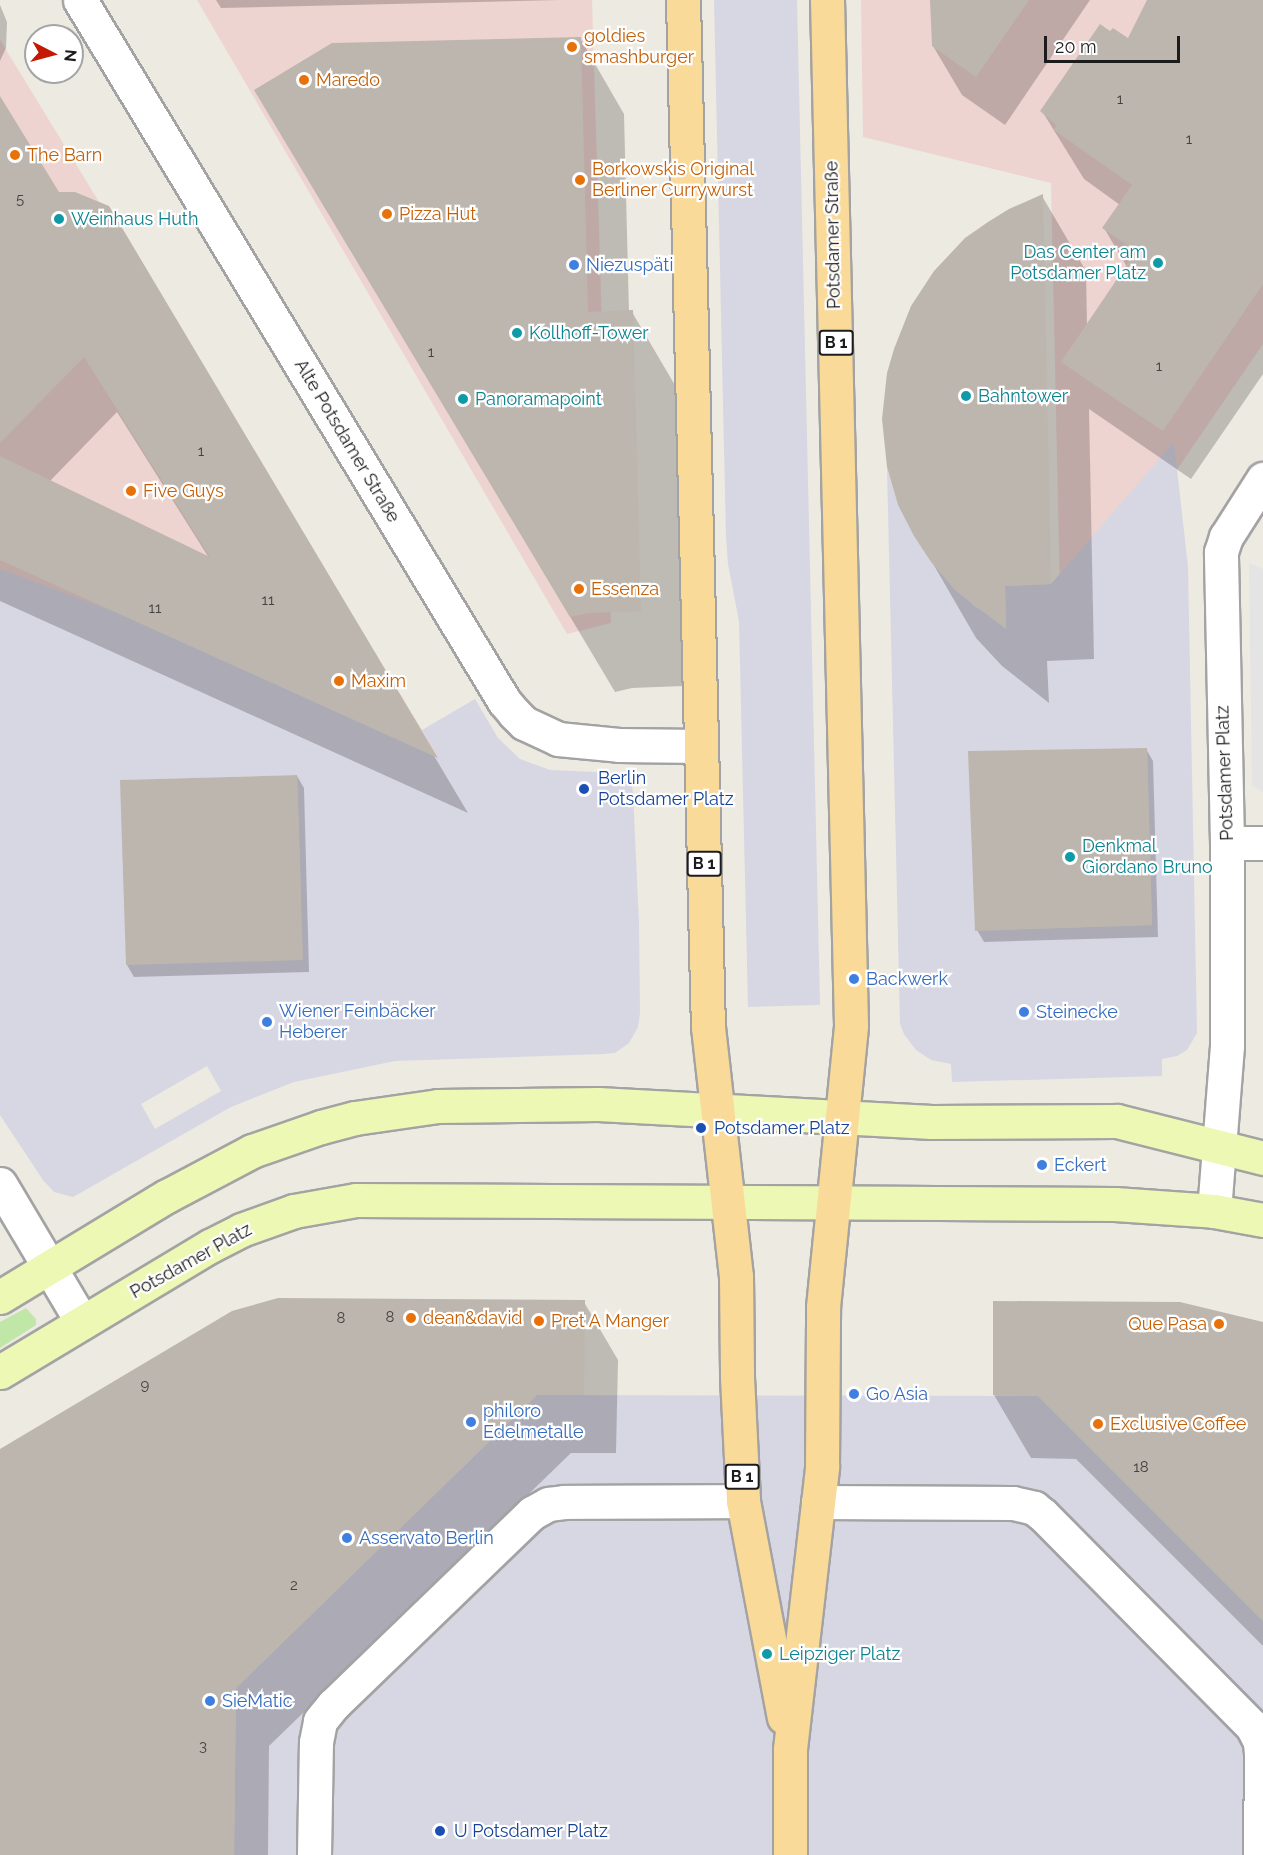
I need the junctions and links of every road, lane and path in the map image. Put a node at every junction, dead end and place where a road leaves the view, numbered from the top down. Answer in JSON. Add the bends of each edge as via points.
{"nodes":[{"id":1,"x":683,"y":0,"type":"edge"},
{"id":2,"x":827,"y":0,"type":"edge"},
{"id":3,"x":84,"y":1,"type":"edge"},
{"id":4,"x":1263,"y":479,"type":"edge"},
{"id":5,"x":701,"y":746,"type":"junction"},
{"id":6,"x":1227,"y":843,"type":"junction"},
{"id":7,"x":1263,"y":843,"type":"edge"},
{"id":8,"x":716,"y":1110,"type":"junction"},
{"id":9,"x":843,"y":1116,"type":"junction"},
{"id":10,"x":1219,"y":1147,"type":"junction"},
{"id":11,"x":1263,"y":1158,"type":"edge"},
{"id":12,"x":0,"y":1184,"type":"edge"},
{"id":13,"x":727,"y":1201,"type":"junction"},
{"id":14,"x":834,"y":1202,"type":"junction"},
{"id":15,"x":1214,"y":1211,"type":"junction"},
{"id":16,"x":1263,"y":1220,"type":"edge"},
{"id":17,"x":50,"y":1267,"type":"junction"},
{"id":18,"x":0,"y":1297,"type":"edge"},
{"id":19,"x":82,"y":1322,"type":"junction"},
{"id":20,"x":0,"y":1372,"type":"edge"},
{"id":21,"x":743,"y":1501,"type":"junction"},
{"id":22,"x":818,"y":1502,"type":"junction"},
{"id":23,"x":790,"y":1749,"type":"junction"},
{"id":24,"x":314,"y":1855,"type":"edge"},
{"id":25,"x":790,"y":1855,"type":"edge"},
{"id":26,"x":1260,"y":1855,"type":"edge"}],
"edges":[{"from":1,"to":5,"type":"main road","number":"B 1"},
{"from":2,"to":9,"type":"main road","name":"Potsdamer Straße","number":"B 1","via":[[851,1025]]},
{"from":3,"to":5,"type":"street","name":"Alte Potsdamer Straße","via":[[504,701],[524,723],[558,739],[619,745]]},
{"from":4,"to":6,"type":"street","name":"Potsdamer Platz","via":[[1226,537],[1220,569]]},
{"from":5,"to":8,"type":"main road","number":"B 1","via":[[707,1006]]},
{"from":6,"to":7,"type":"street"},
{"from":6,"to":10,"type":"street","name":"Potsdamer Platz","via":[[1227,1046]]},
{"from":8,"to":9,"type":"main road"},
{"from":8,"to":13,"type":"main road","number":"B 1"},
{"from":8,"to":17,"type":"main road","via":[[598,1104],[438,1106],[355,1118],[289,1137],[212,1171]]},
{"from":9,"to":10,"type":"main road","via":[[964,1122],[1117,1121]]},
{"from":9,"to":14,"type":"main road","number":"B 1"},
{"from":10,"to":11,"type":"main road"},
{"from":10,"to":15,"type":"street","name":"Potsdamer Platz"},
{"from":12,"to":17,"type":"street"},
{"from":13,"to":14,"type":"main road","name":"Potsdamer Platz"},
{"from":13,"to":19,"type":"main road","name":"Potsdamer Platz","via":[[392,1198],[325,1204],[241,1230]]},
{"from":13,"to":21,"type":"main road","number":"B 1","via":[[737,1288]]},
{"from":14,"to":15,"type":"main road","name":"Potsdamer Platz","via":[[1115,1204]]},
{"from":14,"to":22,"type":"main road","number":"B 1","via":[[823,1307],[822,1466]]},
{"from":15,"to":16,"type":"main road"},
{"from":17,"to":18,"type":"main road"},
{"from":17,"to":19,"type":"street"},
{"from":19,"to":20,"type":"main road","name":"Potsdamer Platz"},
{"from":21,"to":23,"type":"main road","number":"B 1"},
{"from":21,"to":24,"type":"street","via":[[564,1502],[548,1504],[532,1513],[321,1720],[316,1742]]},
{"from":22,"to":23,"type":"main road","number":"B 1"},
{"from":22,"to":26,"type":"street","via":[[1013,1503],[1034,1508],[1043,1515],[1252,1726],[1261,1754]]},
{"from":23,"to":25,"type":"main road","number":"B 1"}]}
